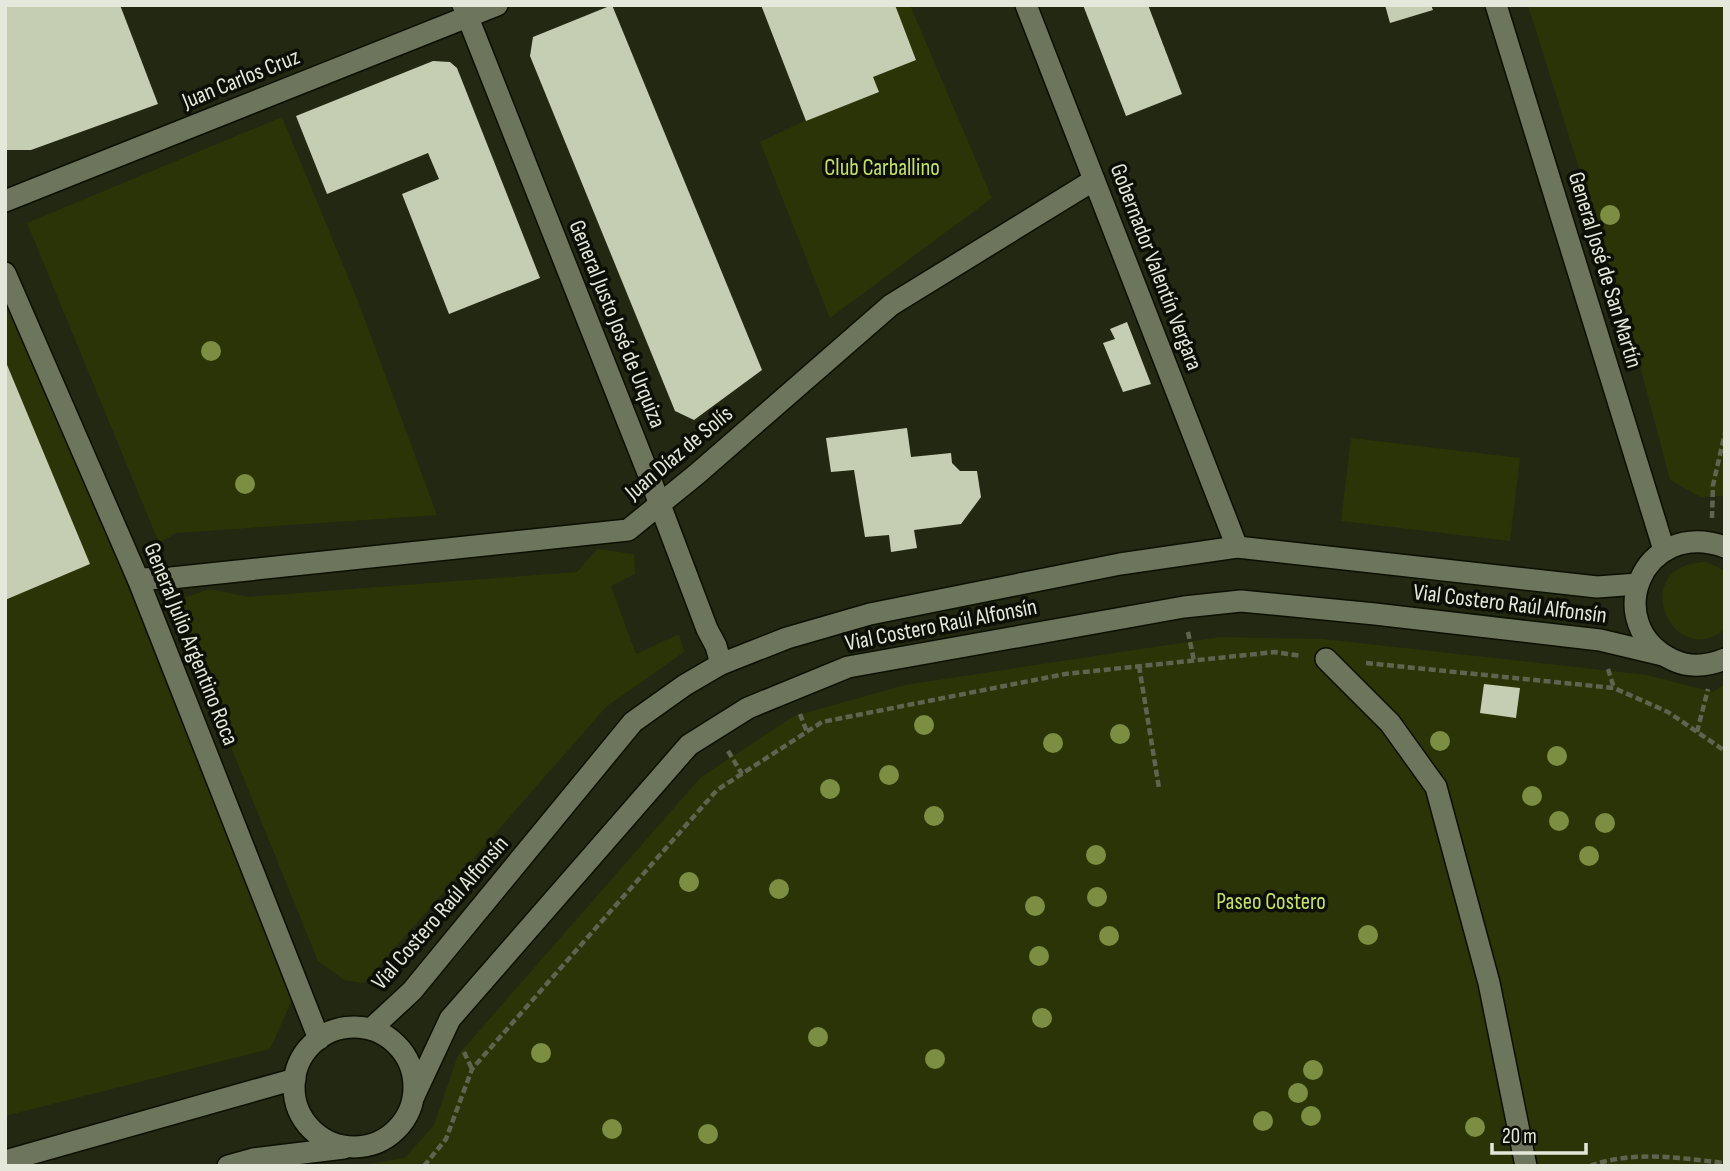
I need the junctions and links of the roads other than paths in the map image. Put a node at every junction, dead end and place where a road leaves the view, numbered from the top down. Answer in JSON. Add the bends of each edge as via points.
{"nodes":[{"id":1,"x":497,"y":5,"type":"edge"},
{"id":2,"x":1026,"y":5,"type":"edge"},
{"id":3,"x":1496,"y":5,"type":"edge"},
{"id":4,"x":465,"y":11,"type":"edge"},
{"id":5,"x":1094,"y":180,"type":"junction"},
{"id":6,"x":5,"y":201,"type":"edge"},
{"id":7,"x":5,"y":273,"type":"edge"},
{"id":8,"x":658,"y":505,"type":"junction"},
{"id":9,"x":1720,"y":543,"type":"edge"},
{"id":10,"x":1237,"y":547,"type":"junction"},
{"id":11,"x":1664,"y":550,"type":"junction"},
{"id":12,"x":138,"y":579,"type":"junction"},
{"id":13,"x":1638,"y":584,"type":"junction"},
{"id":14,"x":1663,"y":655,"type":"junction"},
{"id":15,"x":1326,"y":659,"type":"road end"},
{"id":16,"x":1720,"y":661,"type":"edge"},
{"id":17,"x":721,"y":664,"type":"junction"},
{"id":18,"x":371,"y":1029,"type":"junction"},
{"id":19,"x":319,"y":1039,"type":"junction"},
{"id":20,"x":295,"y":1079,"type":"junction"},
{"id":21,"x":414,"y":1096,"type":"junction"},
{"id":22,"x":345,"y":1147,"type":"junction"},
{"id":23,"x":5,"y":1161,"type":"edge"},
{"id":24,"x":229,"y":1166,"type":"edge"},
{"id":25,"x":1526,"y":1166,"type":"edge"}],
"edges":[{"from":1,"to":4,"type":"street","name":"Juan Carlos Cruz"},
{"from":2,"to":5,"type":"street","name":"Gobernador Valentín Vergara"},
{"from":3,"to":11,"type":"street","name":"General José de San Martín"},
{"from":4,"to":6,"type":"street","name":"Juan Carlos Cruz"},
{"from":4,"to":8,"type":"street","name":"General Justo José de Urquiza"},
{"from":5,"to":8,"type":"street","name":"Juan Díaz de Solís","via":[[891,305]]},
{"from":5,"to":10,"type":"street","name":"Gobernador Valentín Vergara"},
{"from":7,"to":12,"type":"street","name":"General Julio Argentino Roca"},
{"from":8,"to":12,"type":"street","name":"Juan Díaz de Solís","via":[[628,530]]},
{"from":8,"to":17,"type":"street","name":"General Justo José de Urquiza"},
{"from":9,"to":11,"type":"street","via":[[1695,540]]},
{"from":10,"to":13,"type":"street","name":"Vial Costero Raúl Alfonsín","via":[[1597,587]]},
{"from":10,"to":17,"type":"street","name":"Vial Costero Raúl Alfonsín","via":[[1120,564],[870,614],[787,638]]},
{"from":11,"to":13,"type":"street"},
{"from":12,"to":19,"type":"street","name":"General Julio Argentino Roca"},
{"from":13,"to":14,"type":"street","via":[[1639,624]]},
{"from":14,"to":16,"type":"street","name":"Vial Costero Raúl Alfonsín","via":[[1697,665]]},
{"from":14,"to":21,"type":"street","name":"Vial Costero Raúl Alfonsín","via":[[1600,640],[1241,601],[1184,607],[848,667],[748,708],[689,745],[450,1019]]},
{"from":15,"to":25,"type":"street","via":[[1391,723],[1436,787],[1489,983]]},
{"from":17,"to":18,"type":"street","name":"Vial Costero Raúl Alfonsín","via":[[633,722],[412,990]]},
{"from":18,"to":19,"type":"street","via":[[335,1030]]},
{"from":18,"to":21,"type":"street","via":[[400,1048],[410,1063]]},
{"from":19,"to":20,"type":"street","via":[[307,1050]]},
{"from":20,"to":22,"type":"street","via":[[295,1097],[307,1123],[327,1142]]},
{"from":20,"to":23,"type":"street"},
{"from":21,"to":22,"type":"street","via":[[397,1130],[364,1147]]},
{"from":22,"to":24,"type":"street"}]}
